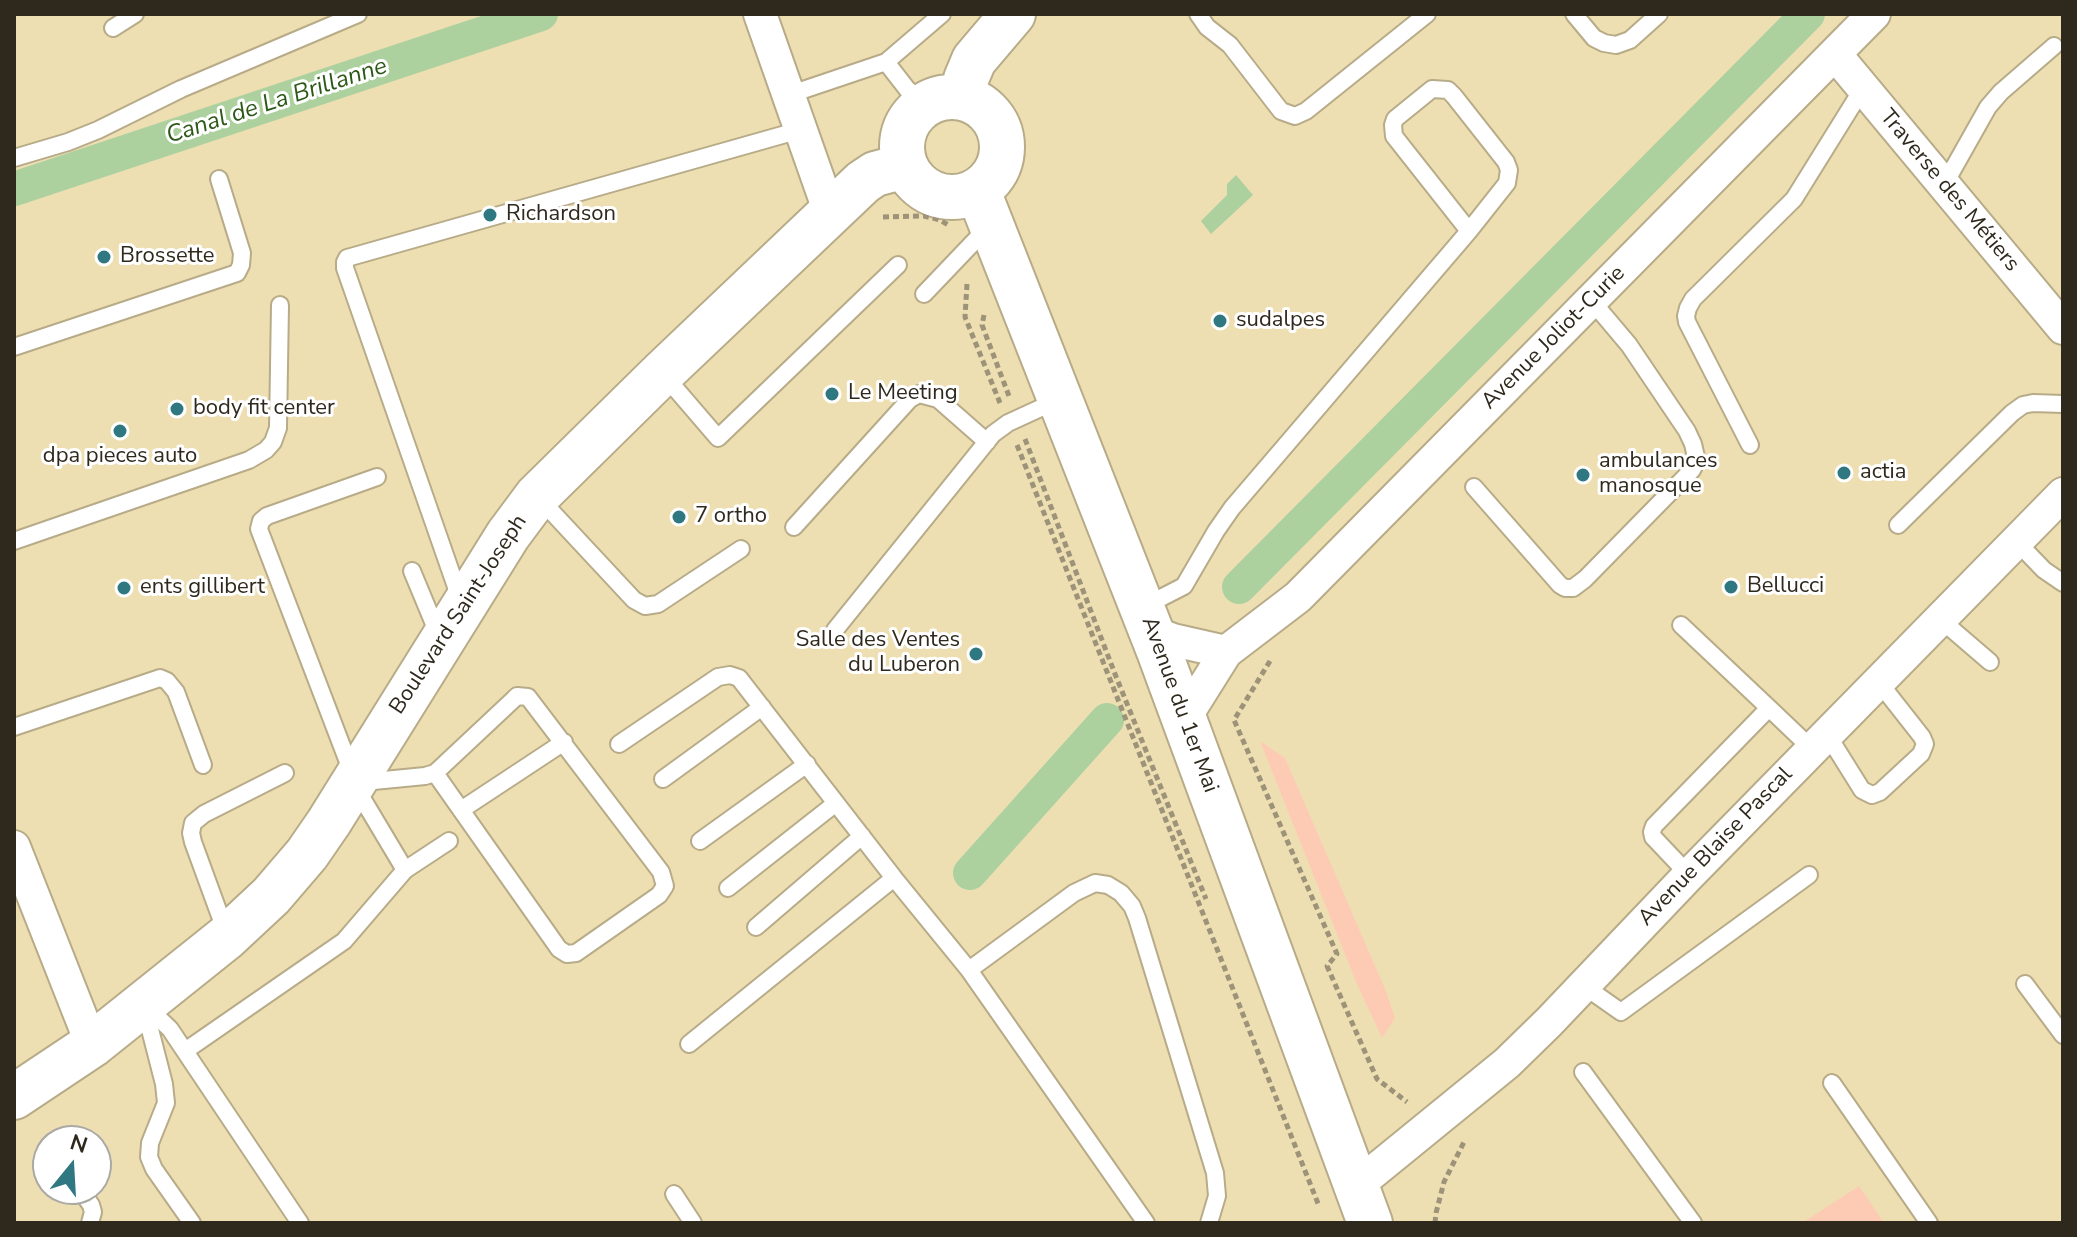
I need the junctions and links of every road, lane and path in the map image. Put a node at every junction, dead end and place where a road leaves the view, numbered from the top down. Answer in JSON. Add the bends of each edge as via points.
{"nodes":[{"id":1,"x":135,"y":14,"type":"edge"},
{"id":2,"x":358,"y":14,"type":"edge"},
{"id":3,"x":760,"y":14,"type":"edge"},
{"id":4,"x":942,"y":14,"type":"edge"},
{"id":5,"x":1013,"y":14,"type":"edge"},
{"id":6,"x":1198,"y":14,"type":"edge"},
{"id":7,"x":1427,"y":14,"type":"edge"},
{"id":8,"x":1574,"y":14,"type":"edge"},
{"id":9,"x":1659,"y":14,"type":"edge"},
{"id":10,"x":1874,"y":14,"type":"edge"},
{"id":11,"x":113,"y":28,"type":"dead end"},
{"id":12,"x":2054,"y":46,"type":"dead end"},
{"id":13,"x":1835,"y":54,"type":"junction"},
{"id":14,"x":886,"y":62,"type":"junction"},
{"id":15,"x":1863,"y":88,"type":"junction"},
{"id":16,"x":788,"y":95,"type":"junction"},
{"id":17,"x":945,"y":101,"type":"junction"},
{"id":18,"x":800,"y":130,"type":"junction"},
{"id":19,"x":14,"y":158,"type":"edge"},
{"id":20,"x":905,"y":166,"type":"junction"},
{"id":21,"x":219,"y":179,"type":"dead end"},
{"id":22,"x":1944,"y":185,"type":"junction"},
{"id":23,"x":830,"y":213,"type":"junction"},
{"id":24,"x":980,"y":221,"type":"junction"},
{"id":25,"x":1469,"y":231,"type":"junction"},
{"id":26,"x":898,"y":265,"type":"dead end"},
{"id":27,"x":924,"y":294,"type":"dead end"},
{"id":28,"x":1591,"y":300,"type":"junction"},
{"id":29,"x":280,"y":305,"type":"dead end"},
{"id":30,"x":986,"y":310,"type":"dead end"},
{"id":31,"x":2063,"y":328,"type":"edge"},
{"id":32,"x":14,"y":347,"type":"edge"},
{"id":33,"x":662,"y":373,"type":"junction"},
{"id":34,"x":1060,"y":400,"type":"junction"},
{"id":35,"x":2063,"y":404,"type":"edge"},
{"id":36,"x":1013,"y":421,"type":"junction"},
{"id":37,"x":987,"y":442,"type":"junction"},
{"id":38,"x":1750,"y":445,"type":"dead end"},
{"id":39,"x":377,"y":477,"type":"dead end"},
{"id":40,"x":1474,"y":487,"type":"dead end"},
{"id":41,"x":2063,"y":494,"type":"edge"},
{"id":42,"x":537,"y":496,"type":"junction"},
{"id":43,"x":1898,"y":525,"type":"dead end"},
{"id":44,"x":794,"y":527,"type":"dead end"},
{"id":45,"x":14,"y":541,"type":"edge"},
{"id":46,"x":2016,"y":541,"type":"junction"},
{"id":47,"x":741,"y":549,"type":"dead end"},
{"id":48,"x":412,"y":571,"type":"dead end"},
{"id":49,"x":2063,"y":583,"type":"edge"},
{"id":50,"x":1940,"y":619,"type":"junction"},
{"id":51,"x":1147,"y":620,"type":"junction"},
{"id":52,"x":452,"y":624,"type":"junction"},
{"id":53,"x":1681,"y":625,"type":"dead end"},
{"id":54,"x":835,"y":630,"type":"dead end"},
{"id":55,"x":1226,"y":652,"type":"junction"},
{"id":56,"x":1270,"y":660,"type":"dead end"},
{"id":57,"x":1990,"y":662,"type":"dead end"},
{"id":58,"x":1878,"y":681,"type":"junction"},
{"id":59,"x":762,"y":707,"type":"junction"},
{"id":60,"x":1769,"y":708,"type":"junction"},
{"id":61,"x":1184,"y":719,"type":"junction"},
{"id":62,"x":14,"y":727,"type":"edge"},
{"id":63,"x":1819,"y":741,"type":"junction"},
{"id":64,"x":564,"y":742,"type":"junction"},
{"id":65,"x":619,"y":744,"type":"dead end"},
{"id":66,"x":807,"y":764,"type":"junction"},
{"id":67,"x":203,"y":765,"type":"dead end"},
{"id":68,"x":285,"y":773,"type":"dead end"},
{"id":69,"x":435,"y":773,"type":"junction"},
{"id":70,"x":663,"y":779,"type":"dead end"},
{"id":71,"x":354,"y":782,"type":"junction"},
{"id":72,"x":836,"y":803,"type":"junction"},
{"id":73,"x":461,"y":810,"type":"junction"},
{"id":74,"x":862,"y":836,"type":"junction"},
{"id":75,"x":449,"y":841,"type":"dead end"},
{"id":76,"x":700,"y":841,"type":"dead end"},
{"id":77,"x":14,"y":847,"type":"edge"},
{"id":78,"x":405,"y":870,"type":"junction"},
{"id":79,"x":1689,"y":875,"type":"junction"},
{"id":80,"x":1809,"y":875,"type":"dead end"},
{"id":81,"x":894,"y":878,"type":"junction"},
{"id":82,"x":728,"y":888,"type":"dead end"},
{"id":83,"x":1208,"y":903,"type":"dead end"},
{"id":84,"x":756,"y":927,"type":"dead end"},
{"id":85,"x":227,"y":937,"type":"junction"},
{"id":86,"x":969,"y":970,"type":"junction"},
{"id":87,"x":2025,"y":984,"type":"dead end"},
{"id":88,"x":1584,"y":986,"type":"junction"},
{"id":89,"x":144,"y":1004,"type":"junction"},
{"id":90,"x":2063,"y":1035,"type":"edge"},
{"id":91,"x":689,"y":1044,"type":"dead end"},
{"id":92,"x":84,"y":1051,"type":"junction"},
{"id":93,"x":185,"y":1051,"type":"junction"},
{"id":94,"x":1583,"y":1072,"type":"dead end"},
{"id":95,"x":1832,"y":1083,"type":"dead end"},
{"id":96,"x":14,"y":1097,"type":"edge"},
{"id":97,"x":14,"y":1106,"type":"edge"},
{"id":98,"x":1433,"y":1123,"type":"junction"},
{"id":99,"x":1458,"y":1154,"type":"dead end"},
{"id":100,"x":674,"y":1194,"type":"dead end"},
{"id":101,"x":1349,"y":1206,"type":"edge"},
{"id":102,"x":192,"y":1223,"type":"edge"},
{"id":103,"x":300,"y":1223,"type":"edge"},
{"id":104,"x":693,"y":1223,"type":"edge"},
{"id":105,"x":1146,"y":1223,"type":"edge"},
{"id":106,"x":1209,"y":1223,"type":"edge"},
{"id":107,"x":1693,"y":1223,"type":"edge"},
{"id":108,"x":1929,"y":1223,"type":"edge"}],
"edges":[{"from":1,"to":11,"type":"lane"},
{"from":2,"to":19,"type":"lane","via":[[98,130]]},
{"from":3,"to":16,"type":"street"},
{"from":4,"to":14,"type":"lane"},
{"from":5,"to":17,"type":"street"},
{"from":6,"to":7,"type":"lane","via":[[1230,45],[1281,111],[1295,116]]},
{"from":8,"to":9,"type":"lane","via":[[1598,41],[1616,45],[1630,40]]},
{"from":10,"to":13,"type":"street","name":"Avenue Joliot-Curie"},
{"from":12,"to":22,"type":"lane","via":[[1988,107]]},
{"from":13,"to":15,"type":"street","name":"Traverse des Métiers"},
{"from":13,"to":28,"type":"street","name":"Avenue Joliot-Curie"},
{"from":14,"to":16,"type":"lane"},
{"from":14,"to":17,"type":"lane","via":[[907,89]]},
{"from":15,"to":22,"type":"street","name":"Traverse des Métiers"},
{"from":15,"to":38,"type":"lane","via":[[1800,193],[1688,308],[1687,322]]},
{"from":16,"to":18,"type":"street"},
{"from":17,"to":20,"type":"street","via":[[915,113],[907,124],[902,138]]},
{"from":17,"to":24,"type":"street","via":[[979,105],[990,114],[1003,141]]},
{"from":18,"to":23,"type":"street"},
{"from":18,"to":52,"type":"lane","via":[[347,258],[345,268]]},
{"from":20,"to":23,"type":"street","name":"Boulevard Saint-Joseph","via":[[870,177]]},
{"from":20,"to":24,"type":"street","via":[[922,189],[965,197]]},
{"from":21,"to":32,"type":"lane","via":[[242,253],[237,273]]},
{"from":22,"to":31,"type":"street","name":"Traverse des Métiers"},
{"from":23,"to":33,"type":"street","name":"Boulevard Saint-Joseph"},
{"from":24,"to":27,"type":"lane"},
{"from":24,"to":34,"type":"street","name":"Avenue du 1er Mai"},
{"from":24,"to":36,"type":"path","via":[[965,317]]},
{"from":25,"to":25,"type":"lane","via":[[1394,136],[1395,119],[1432,89],[1454,96],[1509,170],[1507,183]]},
{"from":25,"to":51,"type":"lane","via":[[1232,508],[1184,586]]},
{"from":26,"to":33,"type":"lane","via":[[718,438]]},
{"from":28,"to":40,"type":"lane","via":[[1629,345],[1687,431],[1696,457],[1692,470],[1573,588],[1560,585]]},
{"from":28,"to":55,"type":"street","name":"Avenue Joliot-Curie","via":[[1298,597]]},
{"from":29,"to":45,"type":"lane","via":[[278,428],[266,450]]},
{"from":30,"to":36,"type":"path","via":[[982,325]]},
{"from":33,"to":42,"type":"street","name":"Boulevard Saint-Joseph"},
{"from":34,"to":36,"type":"lane"},
{"from":34,"to":51,"type":"street","name":"Avenue du 1er Mai"},
{"from":35,"to":43,"type":"lane","via":[[2033,403],[2012,413]]},
{"from":36,"to":37,"type":"lane"},
{"from":36,"to":83,"type":"path"},
{"from":36,"to":101,"type":"path"},
{"from":37,"to":44,"type":"lane","via":[[938,399],[919,394]]},
{"from":37,"to":54,"type":"lane"},
{"from":39,"to":71,"type":"lane","via":[[267,516],[259,529]]},
{"from":41,"to":46,"type":"street","name":"Avenue Blaise Pascal"},
{"from":42,"to":47,"type":"lane","via":[[645,606],[658,604]]},
{"from":42,"to":52,"type":"street","name":"Boulevard Saint-Joseph"},
{"from":46,"to":49,"type":"lane"},
{"from":46,"to":50,"type":"street","name":"Avenue Blaise Pascal"},
{"from":48,"to":52,"type":"lane"},
{"from":50,"to":57,"type":"lane"},
{"from":50,"to":58,"type":"street","name":"Avenue Blaise Pascal"},
{"from":51,"to":55,"type":"street","via":[[1173,640]]},
{"from":51,"to":61,"type":"street","name":"Avenue du 1er Mai"},
{"from":52,"to":71,"type":"street","name":"Boulevard Saint-Joseph"},
{"from":53,"to":60,"type":"lane"},
{"from":55,"to":61,"type":"street","name":"Avenue Joliot-Curie"},
{"from":56,"to":98,"type":"path","via":[[1234,720],[1337,954],[1327,966],[1377,1079]]},
{"from":58,"to":63,"type":"street","name":"Avenue Blaise Pascal"},
{"from":58,"to":63,"type":"lane","via":[[1922,737],[1921,754],[1872,795]]},
{"from":59,"to":65,"type":"lane","via":[[739,678],[718,677]]},
{"from":59,"to":66,"type":"lane"},
{"from":59,"to":70,"type":"lane"},
{"from":60,"to":63,"type":"lane"},
{"from":60,"to":79,"type":"lane","via":[[1654,826],[1653,837]]},
{"from":61,"to":101,"type":"street","name":"Avenue du 1er Mai","via":[[1330,1110]]},
{"from":62,"to":67,"type":"lane","via":[[160,678],[176,692]]},
{"from":63,"to":79,"type":"street","name":"Avenue Blaise Pascal"},
{"from":64,"to":69,"type":"lane","via":[[532,700],[517,696]]},
{"from":64,"to":73,"type":"lane"},
{"from":64,"to":73,"type":"lane","via":[[661,872],[665,886],[576,953],[559,949]]},
{"from":66,"to":72,"type":"lane"},
{"from":66,"to":76,"type":"lane"},
{"from":68,"to":85,"type":"lane","via":[[193,823],[193,842]]},
{"from":69,"to":71,"type":"lane"},
{"from":69,"to":73,"type":"lane"},
{"from":71,"to":78,"type":"lane"},
{"from":71,"to":85,"type":"street","name":"Boulevard Saint-Joseph","via":[[288,878]]},
{"from":72,"to":74,"type":"lane"},
{"from":72,"to":82,"type":"lane"},
{"from":74,"to":81,"type":"lane"},
{"from":74,"to":84,"type":"lane"},
{"from":75,"to":78,"type":"lane"},
{"from":77,"to":92,"type":"street"},
{"from":78,"to":93,"type":"lane","via":[[344,941]]},
{"from":79,"to":88,"type":"street","name":"Avenue Blaise Pascal"},
{"from":80,"to":88,"type":"lane","via":[[1621,1012]]},
{"from":81,"to":86,"type":"lane"},
{"from":81,"to":91,"type":"lane"},
{"from":85,"to":89,"type":"street","name":"Boulevard Saint-Joseph"},
{"from":86,"to":105,"type":"lane"},
{"from":86,"to":106,"type":"lane","via":[[1087,885],[1108,885],[1121,893],[1137,918],[1215,1173],[1217,1196]]},
{"from":87,"to":90,"type":"lane"},
{"from":88,"to":98,"type":"street","name":"Avenue Blaise Pascal","via":[[1507,1063]]},
{"from":89,"to":92,"type":"street","name":"Boulevard Saint-Joseph"},
{"from":89,"to":93,"type":"lane"},
{"from":89,"to":102,"type":"lane","via":[[166,1094],[149,1157]]},
{"from":92,"to":96,"type":"street","name":"Boulevard Saint-Joseph"},
{"from":92,"to":97,"type":"street","name":"Boulevard Saint-Joseph"},
{"from":93,"to":103,"type":"lane"},
{"from":94,"to":107,"type":"lane"},
{"from":95,"to":108,"type":"lane"},
{"from":98,"to":99,"type":"path"},
{"from":98,"to":101,"type":"street","name":"Avenue Blaise Pascal"},
{"from":100,"to":104,"type":"lane"}]}
